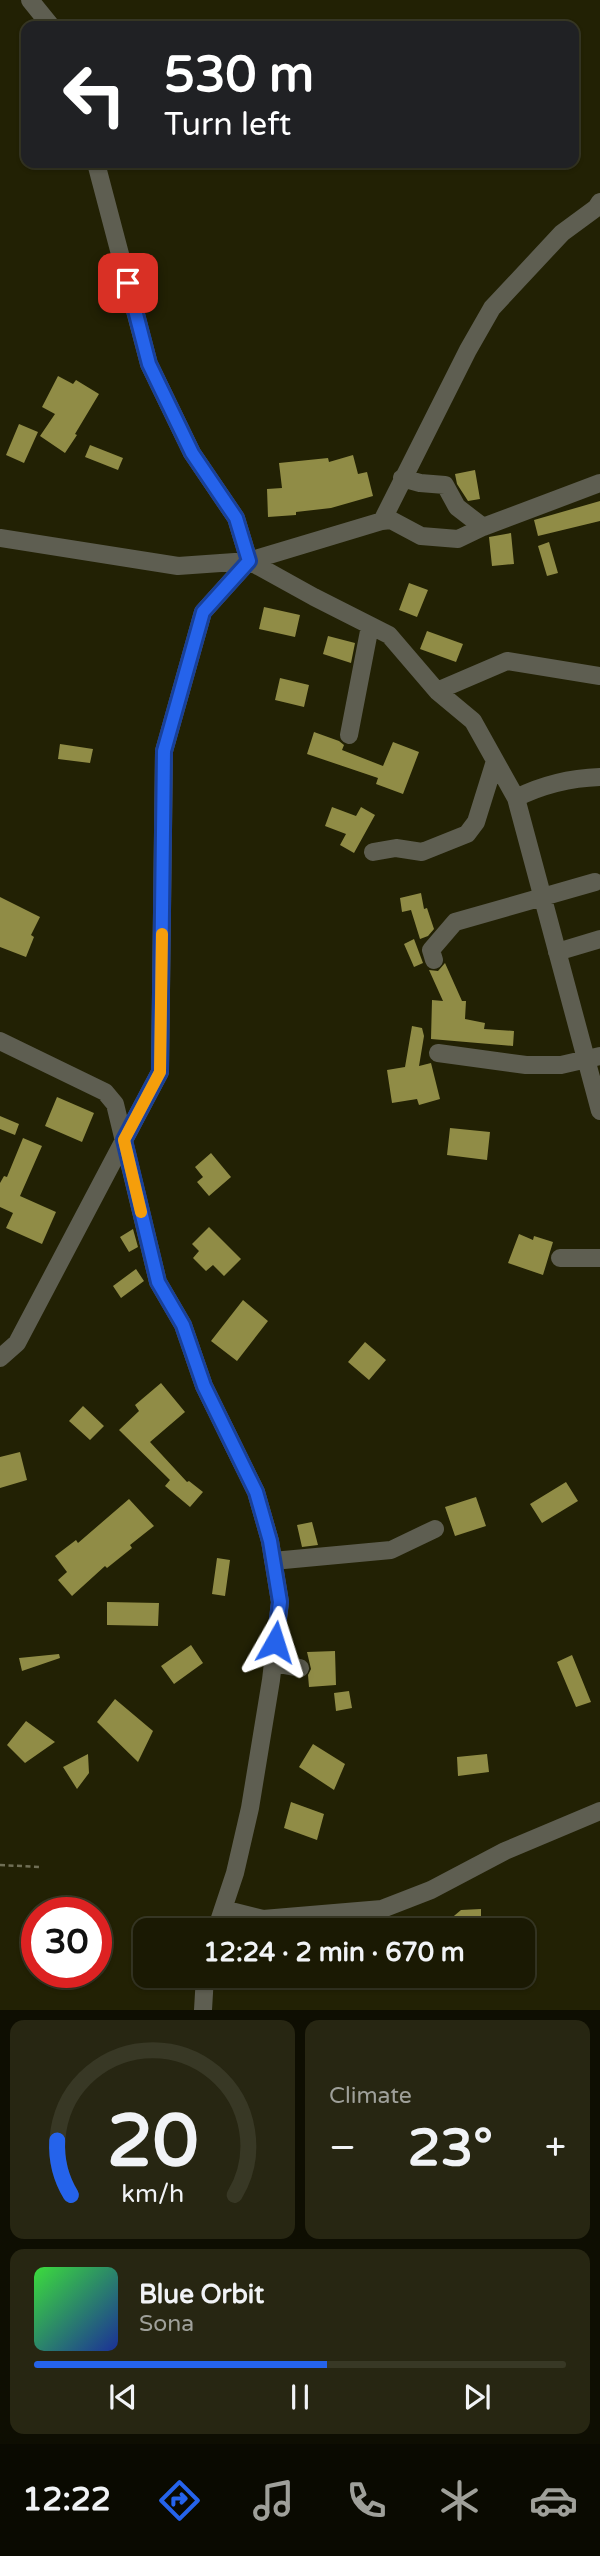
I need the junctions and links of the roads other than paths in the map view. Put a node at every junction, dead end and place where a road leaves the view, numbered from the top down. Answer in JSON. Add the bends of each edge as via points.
{"nodes":[{"id":1,"x":30,"y":0,"type":"edge"},
{"id":2,"x":47,"y":21,"type":"edge"},
{"id":3,"x":97,"y":168,"type":"edge"},
{"id":4,"x":599,"y":206,"type":"edge"},
{"id":5,"x":402,"y":478,"type":"junction"},
{"id":6,"x":600,"y":483,"type":"edge"},
{"id":7,"x":382,"y":521,"type":"junction"},
{"id":8,"x":482,"y":527,"type":"junction"},
{"id":9,"x":0,"y":538,"type":"edge"},
{"id":10,"x":249,"y":561,"type":"junction"},
{"id":11,"x":370,"y":626,"type":"junction"},
{"id":12,"x":600,"y":676,"type":"edge"},
{"id":13,"x":437,"y":691,"type":"junction"},
{"id":14,"x":349,"y":735,"type":"dead end"},
{"id":15,"x":495,"y":761,"type":"junction"},
{"id":16,"x":600,"y":777,"type":"edge"},
{"id":17,"x":516,"y":798,"type":"junction"},
{"id":18,"x":373,"y":852,"type":"dead end"},
{"id":19,"x":595,"y":882,"type":"dead end"},
{"id":20,"x":542,"y":898,"type":"junction"},
{"id":21,"x":600,"y":939,"type":"edge"},
{"id":22,"x":557,"y":952,"type":"junction"},
{"id":23,"x":434,"y":960,"type":"dead end"},
{"id":24,"x":0,"y":1041,"type":"edge"},
{"id":25,"x":438,"y":1053,"type":"dead end"},
{"id":26,"x":593,"y":1057,"type":"edge"},
{"id":27,"x":600,"y":1111,"type":"edge"},
{"id":28,"x":124,"y":1140,"type":"junction"},
{"id":29,"x":560,"y":1258,"type":"dead end"},
{"id":30,"x":600,"y":1258,"type":"edge"},
{"id":31,"x":0,"y":1358,"type":"edge"},
{"id":32,"x":435,"y":1529,"type":"dead end"},
{"id":33,"x":273,"y":1561,"type":"junction"},
{"id":34,"x":273,"y":1662,"type":"junction"},
{"id":35,"x":300,"y":1668,"type":"dead end"},
{"id":36,"x":600,"y":1811,"type":"edge"},
{"id":37,"x":223,"y":1909,"type":"junction"},
{"id":38,"x":220,"y":1918,"type":"edge"},
{"id":39,"x":204,"y":1988,"type":"edge"},
{"id":40,"x":203,"y":2010,"type":"edge"}],
"edges":[{"from":1,"to":2,"type":"street"},
{"from":3,"to":10,"type":"street","via":[[149,364],[192,453],[236,518]]},
{"from":4,"to":5,"type":"street","via":[[562,233],[492,308]]},
{"from":5,"to":7,"type":"street"},
{"from":5,"to":8,"type":"street","via":[[445,485],[457,507]]},
{"from":6,"to":8,"type":"street"},
{"from":7,"to":8,"type":"street","via":[[391,520],[421,536],[458,539]]},
{"from":7,"to":10,"type":"street"},
{"from":9,"to":10,"type":"street","via":[[178,566]]},
{"from":10,"to":11,"type":"street"},
{"from":10,"to":28,"type":"street","via":[[203,612],[164,751],[160,1072]]},
{"from":11,"to":13,"type":"street","via":[[389,635]]},
{"from":11,"to":14,"type":"street"},
{"from":12,"to":13,"type":"street","via":[[508,661]]},
{"from":13,"to":15,"type":"street","via":[[473,721]]},
{"from":15,"to":17,"type":"street"},
{"from":15,"to":18,"type":"street","via":[[476,822],[467,834],[422,852],[396,848]]},
{"from":16,"to":17,"type":"street","via":[[578,778]]},
{"from":17,"to":20,"type":"street"},
{"from":19,"to":20,"type":"street"},
{"from":20,"to":22,"type":"street"},
{"from":20,"to":23,"type":"street","via":[[455,922],[431,950]]},
{"from":21,"to":22,"type":"street"},
{"from":22,"to":26,"type":"street"},
{"from":24,"to":28,"type":"street","via":[[105,1092],[115,1104]]},
{"from":25,"to":26,"type":"street","via":[[526,1065],[561,1065]]},
{"from":26,"to":27,"type":"street"},
{"from":28,"to":31,"type":"street","via":[[17,1342]]},
{"from":28,"to":33,"type":"street","via":[[158,1282],[183,1325],[204,1386],[256,1492]]},
{"from":29,"to":30,"type":"street"},
{"from":32,"to":33,"type":"street","via":[[391,1550]]},
{"from":33,"to":34,"type":"street","via":[[280,1602]]},
{"from":34,"to":35,"type":"street"},
{"from":34,"to":37,"type":"street","via":[[250,1808]]},
{"from":36,"to":37,"type":"street","via":[[382,1909],[263,1919]]},
{"from":37,"to":38,"type":"street"},
{"from":39,"to":40,"type":"street"}]}
